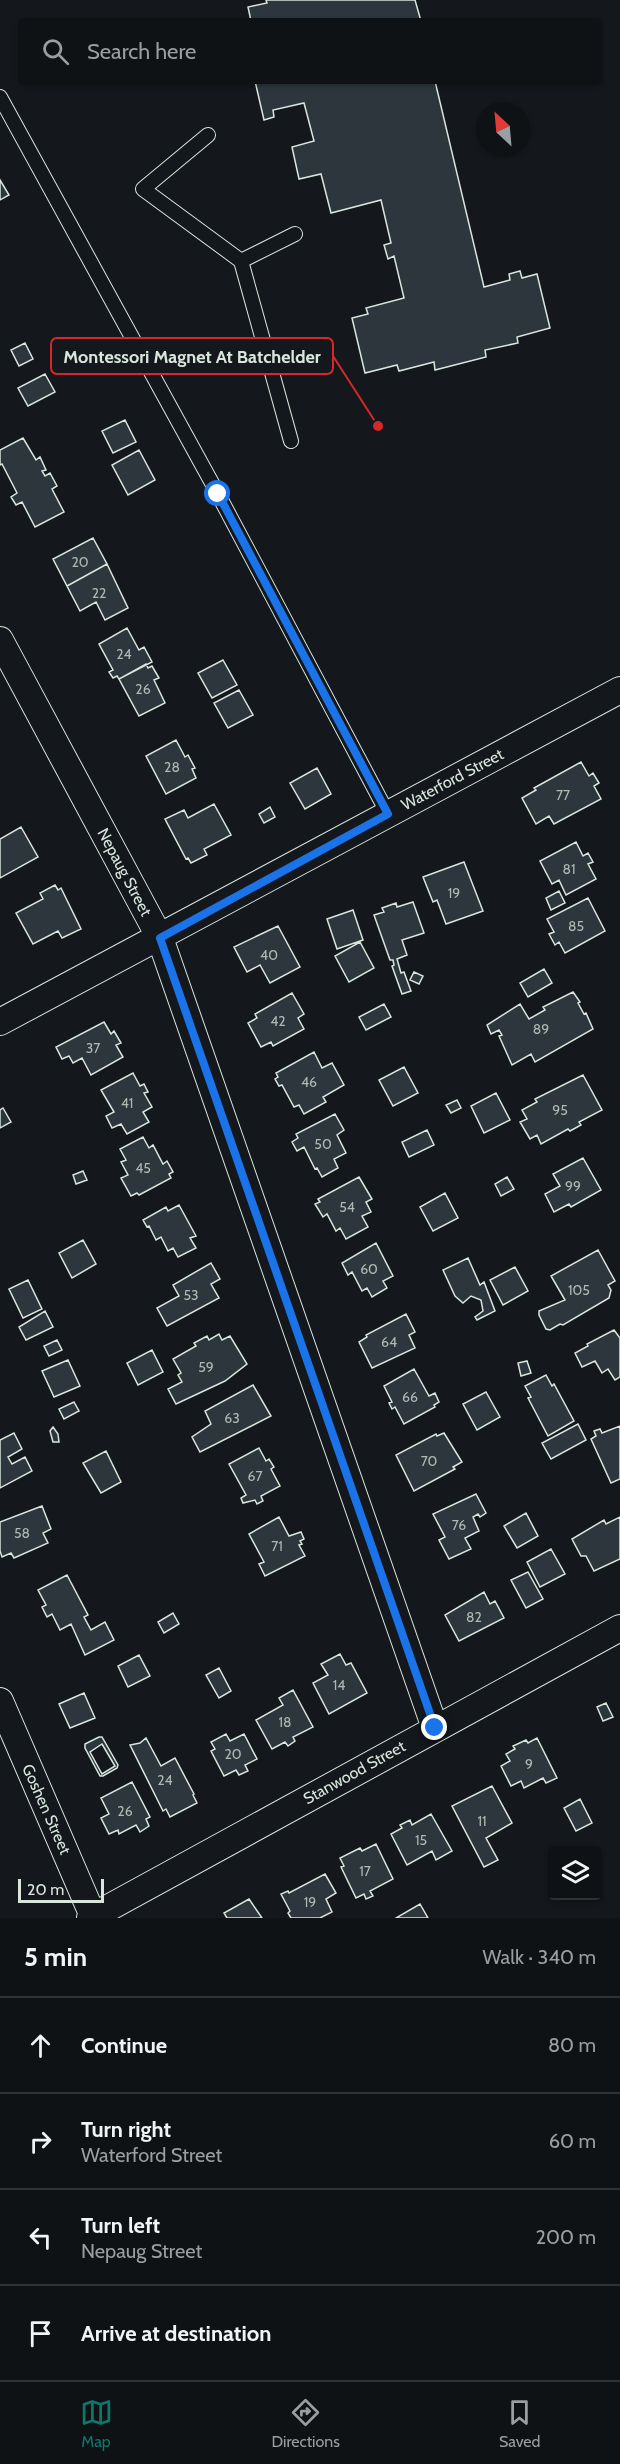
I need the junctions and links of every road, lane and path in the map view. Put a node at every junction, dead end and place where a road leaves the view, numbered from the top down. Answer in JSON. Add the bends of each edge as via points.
{"nodes":[{"id":1,"x":0,"y":97,"type":"edge"},
{"id":2,"x":208,"y":135,"type":"dead end"},
{"id":3,"x":295,"y":234,"type":"dead end"},
{"id":4,"x":241,"y":261,"type":"junction"},
{"id":5,"x":291,"y":441,"type":"dead end"},
{"id":6,"x":0,"y":640,"type":"edge"},
{"id":7,"x":620,"y":690,"type":"edge"},
{"id":8,"x":388,"y":814,"type":"junction"},
{"id":9,"x":160,"y":938,"type":"junction"},
{"id":10,"x":0,"y":1022,"type":"edge"},
{"id":11,"x":620,"y":1628,"type":"edge"},
{"id":12,"x":0,"y":1701,"type":"edge"},
{"id":13,"x":435,"y":1728,"type":"junction"},
{"id":14,"x":92,"y":1917,"type":"edge"}],
"edges":[{"from":1,"to":8,"type":"lane"},
{"from":2,"to":4,"type":"lane","via":[[142,189]]},
{"from":3,"to":4,"type":"lane"},
{"from":4,"to":5,"type":"lane"},
{"from":6,"to":9,"type":"street","name":"Nepaug Street"},
{"from":7,"to":8,"type":"street","name":"Waterford Street"},
{"from":8,"to":9,"type":"street","name":"Waterford Street"},
{"from":9,"to":10,"type":"street","name":"Waterford Street"},
{"from":9,"to":13,"type":"street","name":"Nepaug Street"},
{"from":11,"to":13,"type":"street","name":"Stanwood Street"},
{"from":12,"to":14,"type":"street","name":"Goshen Street"},
{"from":13,"to":14,"type":"street","name":"Stanwood Street"}]}
